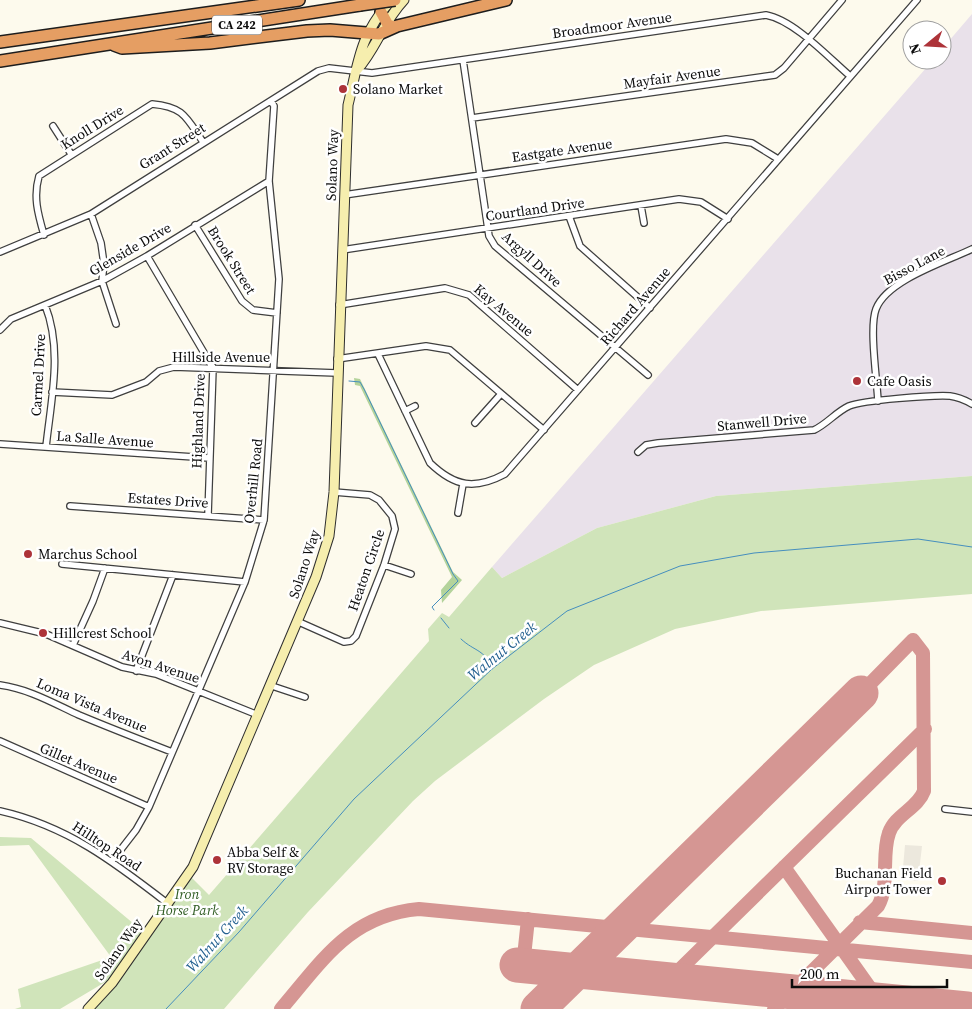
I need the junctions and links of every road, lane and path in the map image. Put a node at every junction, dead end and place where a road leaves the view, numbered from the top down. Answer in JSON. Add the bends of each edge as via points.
{"nodes":[{"id":1,"x":251,"y":0,"type":"edge"},
{"id":2,"x":299,"y":0,"type":"edge"},
{"id":3,"x":392,"y":0,"type":"edge"},
{"id":4,"x":395,"y":0,"type":"edge"},
{"id":5,"x":404,"y":0,"type":"edge"},
{"id":6,"x":506,"y":0,"type":"edge"},
{"id":7,"x":842,"y":0,"type":"edge"},
{"id":8,"x":917,"y":0,"type":"edge"},
{"id":9,"x":186,"y":16,"type":"junction"},
{"id":10,"x":387,"y":20,"type":"junction"},
{"id":11,"x":373,"y":33,"type":"junction"},
{"id":12,"x":808,"y":40,"type":"junction"},
{"id":13,"x":0,"y":42,"type":"edge"},
{"id":14,"x":114,"y":45,"type":"junction"},
{"id":15,"x":463,"y":60,"type":"junction"},
{"id":16,"x":0,"y":61,"type":"edge"},
{"id":17,"x":357,"y":70,"type":"junction"},
{"id":18,"x":850,"y":76,"type":"junction"},
{"id":19,"x":271,"y":101,"type":"junction"},
{"id":20,"x":472,"y":118,"type":"junction"},
{"id":21,"x":53,"y":126,"type":"dead end"},
{"id":22,"x":203,"y":142,"type":"junction"},
{"id":23,"x":71,"y":154,"type":"junction"},
{"id":24,"x":778,"y":159,"type":"junction"},
{"id":25,"x":481,"y":175,"type":"junction"},
{"id":26,"x":269,"y":181,"type":"junction"},
{"id":27,"x":344,"y":195,"type":"junction"},
{"id":28,"x":641,"y":206,"type":"junction"},
{"id":29,"x":91,"y":214,"type":"junction"},
{"id":30,"x":569,"y":216,"type":"junction"},
{"id":31,"x":728,"y":219,"type":"junction"},
{"id":32,"x":644,"y":223,"type":"dead end"},
{"id":33,"x":196,"y":225,"type":"junction"},
{"id":34,"x":488,"y":228,"type":"junction"},
{"id":35,"x":44,"y":235,"type":"junction"},
{"id":36,"x":972,"y":249,"type":"edge"},
{"id":37,"x":342,"y":250,"type":"junction"},
{"id":38,"x":0,"y":252,"type":"edge"},
{"id":39,"x":147,"y":256,"type":"junction"},
{"id":40,"x":102,"y":281,"type":"junction"},
{"id":41,"x":45,"y":305,"type":"junction"},
{"id":42,"x":339,"y":306,"type":"junction"},
{"id":43,"x":650,"y":308,"type":"junction"},
{"id":44,"x":277,"y":313,"type":"junction"},
{"id":45,"x":116,"y":324,"type":"dead end"},
{"id":46,"x":0,"y":330,"type":"edge"},
{"id":47,"x":615,"y":348,"type":"junction"},
{"id":48,"x":378,"y":354,"type":"junction"},
{"id":49,"x":337,"y":359,"type":"junction"},
{"id":50,"x":213,"y":368,"type":"junction"},
{"id":51,"x":274,"y":370,"type":"junction"},
{"id":52,"x":337,"y":373,"type":"junction"},
{"id":53,"x":648,"y":375,"type":"dead end"},
{"id":54,"x":578,"y":390,"type":"junction"},
{"id":55,"x":52,"y":392,"type":"junction"},
{"id":56,"x":500,"y":394,"type":"junction"},
{"id":57,"x":878,"y":401,"type":"junction"},
{"id":58,"x":972,"y":404,"type":"edge"},
{"id":59,"x":416,"y":406,"type":"dead end"},
{"id":60,"x":405,"y":411,"type":"junction"},
{"id":61,"x":474,"y":423,"type":"dead end"},
{"id":62,"x":544,"y":430,"type":"junction"},
{"id":63,"x":0,"y":444,"type":"edge"},
{"id":64,"x":46,"y":447,"type":"junction"},
{"id":65,"x":638,"y":452,"type":"dead end"},
{"id":66,"x":209,"y":458,"type":"junction"},
{"id":67,"x":463,"y":484,"type":"junction"},
{"id":68,"x":334,"y":492,"type":"junction"},
{"id":69,"x":70,"y":506,"type":"dead end"},
{"id":70,"x":458,"y":513,"type":"dead end"},
{"id":71,"x":208,"y":515,"type":"junction"},
{"id":72,"x":264,"y":520,"type":"junction"},
{"id":73,"x":62,"y":564,"type":"dead end"},
{"id":74,"x":384,"y":565,"type":"junction"},
{"id":75,"x":105,"y":568,"type":"junction"},
{"id":76,"x":411,"y":574,"type":"dead end"},
{"id":77,"x":173,"y":575,"type":"junction"},
{"id":78,"x":244,"y":582,"type":"junction"},
{"id":79,"x":299,"y":622,"type":"junction"},
{"id":80,"x":0,"y":624,"type":"edge"},
{"id":81,"x":74,"y":645,"type":"junction"},
{"id":82,"x":136,"y":671,"type":"junction"},
{"id":83,"x":0,"y":685,"type":"edge"},
{"id":84,"x":272,"y":686,"type":"junction"},
{"id":85,"x":198,"y":691,"type":"junction"},
{"id":86,"x":305,"y":697,"type":"dead end"},
{"id":87,"x":258,"y":716,"type":"junction"},
{"id":88,"x":0,"y":741,"type":"edge"},
{"id":89,"x":172,"y":752,"type":"junction"},
{"id":90,"x":149,"y":807,"type":"junction"},
{"id":91,"x":945,"y":809,"type":"dead end"},
{"id":92,"x":0,"y":811,"type":"edge"},
{"id":93,"x":972,"y":812,"type":"edge"},
{"id":94,"x":112,"y":861,"type":"junction"},
{"id":95,"x":167,"y":903,"type":"junction"},
{"id":96,"x":88,"y":1009,"type":"edge"}],
"edges":[{"from":1,"to":9,"type":"highway","via":[[209,7]]},
{"from":2,"to":9,"type":"highway","number":"CA 242"},
{"from":3,"to":10,"type":"street"},
{"from":4,"to":14,"type":"highway","number":"CA 242","bridge":true},
{"from":5,"to":10,"type":"street"},
{"from":6,"to":10,"type":"highway"},
{"from":7,"to":12,"type":"street","name":"Mayfair Avenue"},
{"from":8,"to":18,"type":"street","name":"Richard Avenue"},
{"from":9,"to":13,"type":"highway","number":"CA 242"},
{"from":10,"to":11,"type":"highway"},
{"from":10,"to":11,"type":"street"},
{"from":11,"to":14,"type":"highway","via":[[307,32],[210,43],[122,48]]},
{"from":11,"to":17,"type":"street","via":[[358,58]]},
{"from":12,"to":15,"type":"street","name":"Broadmoor Avenue","via":[[777,17],[766,15]]},
{"from":12,"to":18,"type":"street","name":"Broadmoor Avenue"},
{"from":12,"to":20,"type":"street","name":"Mayfair Avenue","via":[[775,75]]},
{"from":14,"to":16,"type":"highway","number":"CA 242"},
{"from":15,"to":17,"type":"street","name":"Broadmoor Avenue","via":[[372,73]]},
{"from":15,"to":20,"type":"street","name":"Argyll Drive"},
{"from":17,"to":19,"type":"street","name":"Grant Street","via":[[323,69]]},
{"from":17,"to":27,"type":"street","name":"Solano Way","via":[[348,106]]},
{"from":18,"to":24,"type":"street","name":"Richard Avenue"},
{"from":19,"to":22,"type":"street","name":"Grant Street"},
{"from":19,"to":26,"type":"street","name":"Overhill Road","via":[[274,106]]},
{"from":20,"to":25,"type":"street","name":"Argyll Drive"},
{"from":21,"to":23,"type":"street"},
{"from":22,"to":23,"type":"street","name":"Knoll Drive","via":[[186,116],[171,106],[152,104]]},
{"from":22,"to":29,"type":"street","name":"Grant Street"},
{"from":23,"to":35,"type":"street","name":"Knoll Drive","via":[[39,176],[36,204]]},
{"from":24,"to":25,"type":"street","name":"Eastgate Avenue","via":[[752,143],[726,139]]},
{"from":24,"to":31,"type":"street","name":"Richard Avenue"},
{"from":25,"to":27,"type":"street","name":"Eastgate Avenue"},
{"from":25,"to":34,"type":"street","name":"Argyll Drive"},
{"from":26,"to":33,"type":"street","name":"Glenside Drive"},
{"from":26,"to":44,"type":"street","name":"Overhill Road","via":[[279,279]]},
{"from":27,"to":37,"type":"street","name":"Solano Way"},
{"from":28,"to":30,"type":"street","name":"Courtland Drive"},
{"from":28,"to":31,"type":"street","name":"Courtland Drive","via":[[679,199],[700,202]]},
{"from":28,"to":32,"type":"street"},
{"from":29,"to":35,"type":"street","name":"Grant Street"},
{"from":29,"to":40,"type":"street","via":[[101,243]]},
{"from":30,"to":34,"type":"street","name":"Courtland Drive"},
{"from":30,"to":43,"type":"street","via":[[580,246]]},
{"from":31,"to":43,"type":"street","name":"Richard Avenue"},
{"from":33,"to":39,"type":"street","name":"Glenside Drive"},
{"from":33,"to":44,"type":"street","name":"Brook Street","via":[[242,301],[253,310]]},
{"from":34,"to":37,"type":"street","name":"Courtland Drive"},
{"from":34,"to":47,"type":"street","name":"Argyll Drive","via":[[496,246]]},
{"from":35,"to":38,"type":"street","name":"Grant Street"},
{"from":36,"to":57,"type":"street","name":"Bisso Lane","via":[[893,287],[880,301],[874,322]]},
{"from":37,"to":42,"type":"street","name":"Solano Way"},
{"from":39,"to":40,"type":"street","name":"Glenside Drive"},
{"from":39,"to":50,"type":"street","name":"Highland Drive"},
{"from":40,"to":41,"type":"street","name":"Glenside Drive"},
{"from":40,"to":45,"type":"street"},
{"from":41,"to":46,"type":"street","name":"Glenside Drive","via":[[10,319]]},
{"from":41,"to":55,"type":"street","name":"Carmel Drive","via":[[56,341]]},
{"from":42,"to":49,"type":"street","name":"Solano Way"},
{"from":42,"to":54,"type":"street","name":"Kay Avenue","via":[[445,288],[469,294]]},
{"from":43,"to":47,"type":"street","name":"Richard Avenue"},
{"from":44,"to":51,"type":"street","name":"Overhill Road"},
{"from":47,"to":53,"type":"street","name":"Argyll Drive"},
{"from":47,"to":54,"type":"street","name":"Richard Avenue"},
{"from":48,"to":49,"type":"street"},
{"from":48,"to":56,"type":"street","via":[[426,346],[450,350]]},
{"from":48,"to":60,"type":"street","name":"Richard Avenue"},
{"from":49,"to":52,"type":"street","name":"Solano Way"},
{"from":50,"to":51,"type":"street","name":"Hillside Avenue"},
{"from":50,"to":55,"type":"street","name":"Hillside Avenue","via":[[174,367],[158,371],[146,382],[112,395]]},
{"from":50,"to":66,"type":"street","name":"Highland Drive"},
{"from":51,"to":52,"type":"street","name":"Hillside Avenue"},
{"from":51,"to":72,"type":"street","name":"Overhill Road"},
{"from":52,"to":68,"type":"street","name":"Solano Way"},
{"from":54,"to":62,"type":"street","name":"Richard Avenue"},
{"from":55,"to":64,"type":"street","name":"Carmel Drive"},
{"from":56,"to":61,"type":"street"},
{"from":56,"to":62,"type":"street"},
{"from":57,"to":58,"type":"street","name":"Stanwell Drive","via":[[947,396]]},
{"from":57,"to":65,"type":"street","name":"Stanwell Drive","via":[[850,406],[814,430],[658,443],[646,445]]},
{"from":59,"to":60,"type":"street"},
{"from":60,"to":67,"type":"street","name":"Richard Avenue","via":[[430,463],[442,475]]},
{"from":62,"to":67,"type":"street","name":"Richard Avenue","via":[[504,474],[488,483]]},
{"from":63,"to":64,"type":"street","name":"La Salle Avenue"},
{"from":64,"to":66,"type":"street","name":"La Salle Avenue"},
{"from":66,"to":71,"type":"street","name":"Highland Drive"},
{"from":67,"to":70,"type":"street"},
{"from":68,"to":74,"type":"street","name":"Heaton Circle","via":[[370,495],[386,506],[395,529]]},
{"from":68,"to":79,"type":"street","name":"Solano Way","via":[[329,536]]},
{"from":69,"to":71,"type":"street","name":"Estates Drive"},
{"from":71,"to":72,"type":"street","name":"Estates Drive"},
{"from":72,"to":78,"type":"street","name":"Overhill Road"},
{"from":73,"to":75,"type":"street"},
{"from":74,"to":76,"type":"street"},
{"from":74,"to":79,"type":"street","name":"Heaton Circle","via":[[352,641],[344,642]]},
{"from":75,"to":77,"type":"street"},
{"from":75,"to":81,"type":"street"},
{"from":77,"to":78,"type":"street"},
{"from":77,"to":82,"type":"street"},
{"from":78,"to":85,"type":"street","name":"Overhill Road"},
{"from":79,"to":84,"type":"street","name":"Solano Way"},
{"from":80,"to":81,"type":"street","name":"Avon Avenue","via":[[46,634]]},
{"from":81,"to":82,"type":"street","name":"Avon Avenue","via":[[122,668]]},
{"from":82,"to":85,"type":"street","name":"Avon Avenue","via":[[156,674]]},
{"from":83,"to":89,"type":"street","name":"Loma Vista Avenue","via":[[38,695]]},
{"from":84,"to":86,"type":"street"},
{"from":84,"to":87,"type":"street","name":"Solano Way"},
{"from":85,"to":87,"type":"street","name":"Avon Avenue"},
{"from":85,"to":89,"type":"street","name":"Overhill Road"},
{"from":87,"to":95,"type":"street","name":"Solano Way","via":[[193,867]]},
{"from":88,"to":90,"type":"street","name":"Gillet Avenue"},
{"from":89,"to":90,"type":"street","name":"Overhill Road"},
{"from":90,"to":94,"type":"street","name":"Overhill Road"},
{"from":91,"to":93,"type":"street"},
{"from":92,"to":94,"type":"street","name":"Hilltop Road","via":[[64,832]]},
{"from":94,"to":95,"type":"street","name":"Hilltop Road"},
{"from":95,"to":96,"type":"street","name":"Solano Way","via":[[112,983]]}]}
